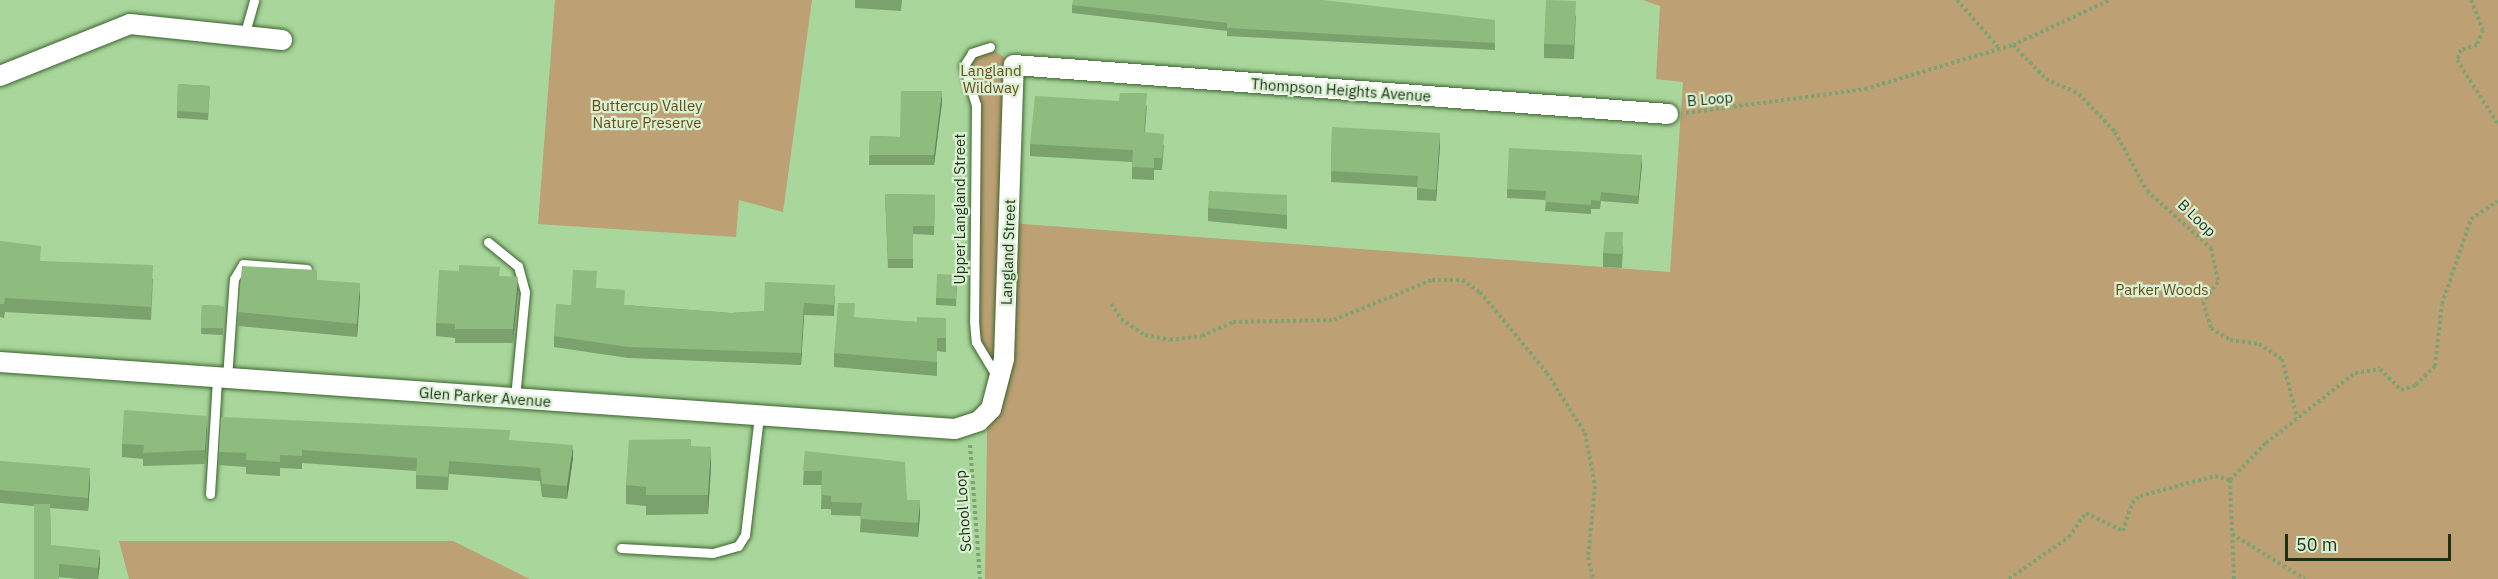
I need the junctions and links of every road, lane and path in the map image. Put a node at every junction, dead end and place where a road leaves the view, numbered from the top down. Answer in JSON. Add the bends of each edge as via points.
{"nodes":[{"id":1,"x":254,"y":0,"type":"edge"},
{"id":2,"x":1957,"y":0,"type":"edge"},
{"id":3,"x":2110,"y":0,"type":"edge"},
{"id":4,"x":2471,"y":0,"type":"edge"},
{"id":5,"x":244,"y":36,"type":"junction"},
{"id":6,"x":282,"y":40,"type":"dead end"},
{"id":7,"x":2013,"y":45,"type":"junction"},
{"id":8,"x":990,"y":47,"type":"dead end"},
{"id":9,"x":1998,"y":47,"type":"junction"},
{"id":10,"x":1014,"y":65,"type":"joint"},
{"id":11,"x":0,"y":76,"type":"edge"},
{"id":12,"x":1668,"y":114,"type":"joint"},
{"id":13,"x":2498,"y":124,"type":"edge"},
{"id":14,"x":2498,"y":201,"type":"edge"},
{"id":15,"x":488,"y":242,"type":"dead end"},
{"id":16,"x":307,"y":270,"type":"edge"},
{"id":17,"x":1111,"y":304,"type":"dead end"},
{"id":18,"x":0,"y":362,"type":"edge"},
{"id":19,"x":222,"y":378,"type":"junction"},
{"id":20,"x":1001,"y":382,"type":"junction"},
{"id":21,"x":514,"y":399,"type":"junction"},
{"id":22,"x":759,"y":416,"type":"junction"},
{"id":23,"x":2297,"y":418,"type":"junction"},
{"id":24,"x":970,"y":434,"type":"junction"},
{"id":25,"x":2230,"y":480,"type":"junction"},
{"id":26,"x":210,"y":494,"type":"dead end"},
{"id":27,"x":2232,"y":534,"type":"junction"},
{"id":28,"x":621,"y":548,"type":"dead end"},
{"id":29,"x":980,"y":579,"type":"edge"},
{"id":30,"x":1593,"y":579,"type":"edge"},
{"id":31,"x":2009,"y":579,"type":"edge"},
{"id":32,"x":2234,"y":579,"type":"edge"},
{"id":33,"x":2305,"y":579,"type":"edge"}],
"edges":[{"from":1,"to":5,"type":"lane"},
{"from":2,"to":9,"type":"path"},
{"from":3,"to":7,"type":"path","name":"B Loop"},
{"from":4,"to":13,"type":"path","via":[[2483,30],[2476,45],[2461,50],[2457,60]]},
{"from":5,"to":6,"type":"street"},
{"from":5,"to":11,"type":"street","via":[[130,24]]},
{"from":7,"to":9,"type":"path","name":"B Loop"},
{"from":7,"to":23,"type":"path","name":"B Loop","via":[[2046,79],[2079,94],[2115,132],[2147,191],[2211,248],[2218,282],[2203,302],[2211,328],[2230,340],[2259,344],[2282,359]]},
{"from":8,"to":20,"type":"lane","name":"Upper Langland Street","via":[[972,53],[964,66],[976,105],[976,342]]},
{"from":9,"to":12,"type":"path","name":"B Loop","via":[[1865,89]]},
{"from":10,"to":12,"type":"street","name":"Thompson Heights Avenue"},
{"from":10,"to":20,"type":"street","name":"Langland Street"},
{"from":14,"to":23,"type":"path","via":[[2471,219],[2463,239],[2442,304],[2435,366],[2409,390],[2401,390],[2380,369],[2355,373]]},
{"from":15,"to":21,"type":"lane","via":[[518,266],[525,292]]},
{"from":16,"to":19,"type":"lane","via":[[243,264],[234,279]]},
{"from":17,"to":30,"type":"path","via":[[1121,319],[1145,335],[1170,340],[1202,336],[1233,322],[1334,320],[1432,280],[1462,280],[1480,292],[1546,373],[1585,433],[1595,486],[1588,557]]},
{"from":18,"to":19,"type":"street","name":"Glen Parker Avenue"},
{"from":19,"to":21,"type":"street","name":"Glen Parker Avenue"},
{"from":19,"to":26,"type":"lane"},
{"from":20,"to":24,"type":"street","name":"Langland Street","via":[[991,409]]},
{"from":21,"to":22,"type":"street","name":"Glen Parker Avenue"},
{"from":22,"to":24,"type":"street","name":"Glen Parker Avenue"},
{"from":22,"to":28,"type":"lane","via":[[745,535],[738,546],[713,553]]},
{"from":23,"to":25,"type":"path"},
{"from":24,"to":29,"type":"path","name":"School Loop"},
{"from":25,"to":27,"type":"path"},
{"from":25,"to":31,"type":"path","via":[[2215,476],[2140,496],[2132,502],[2123,531],[2086,513],[2069,537]]},
{"from":27,"to":32,"type":"path"},
{"from":27,"to":33,"type":"path"}]}
